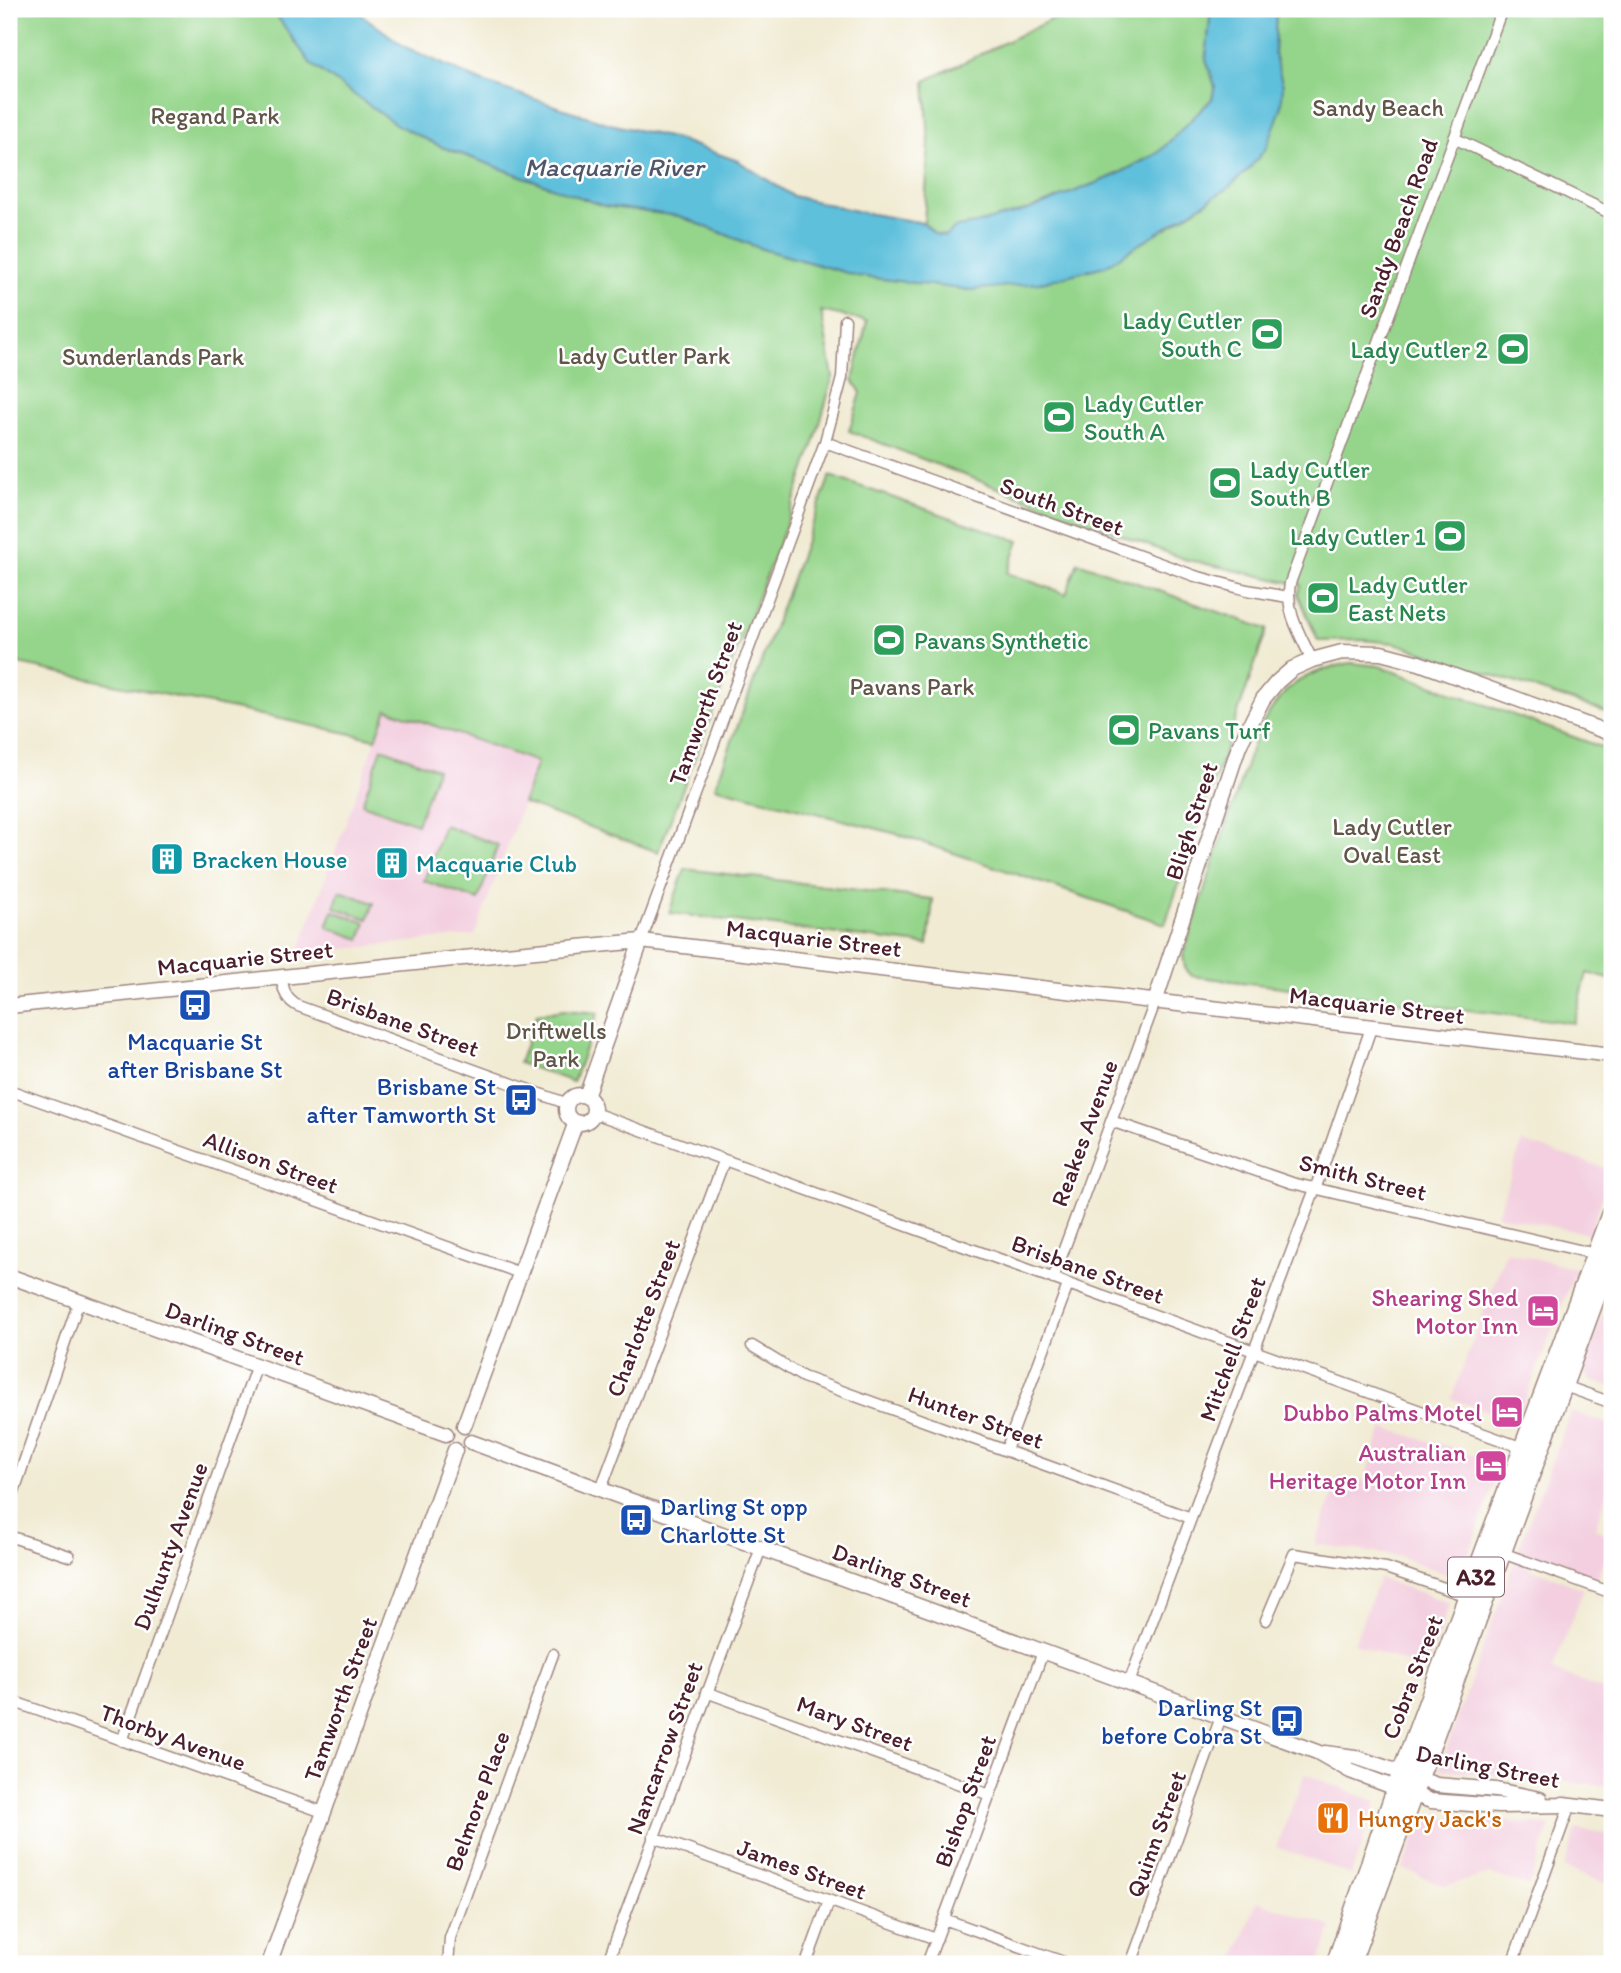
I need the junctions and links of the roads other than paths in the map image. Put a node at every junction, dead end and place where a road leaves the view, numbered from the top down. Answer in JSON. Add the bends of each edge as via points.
{"nodes":[{"id":1,"x":1502,"y":9,"type":"edge"},
{"id":2,"x":1454,"y":138,"type":"junction"},
{"id":3,"x":1612,"y":214,"type":"edge"},
{"id":4,"x":845,"y":320,"type":"dead end"},
{"id":5,"x":825,"y":442,"type":"junction"},
{"id":6,"x":1288,"y":597,"type":"junction"},
{"id":7,"x":1312,"y":660,"type":"junction"},
{"id":8,"x":1612,"y":734,"type":"edge"},
{"id":9,"x":640,"y":942,"type":"junction"},
{"id":10,"x":281,"y":977,"type":"junction"},
{"id":11,"x":1155,"y":1002,"type":"junction"},
{"id":12,"x":9,"y":1006,"type":"edge"},
{"id":13,"x":1371,"y":1028,"type":"junction"},
{"id":14,"x":1612,"y":1055,"type":"edge"},
{"id":15,"x":9,"y":1090,"type":"edge"},
{"id":16,"x":586,"y":1097,"type":"junction"},
{"id":17,"x":568,"y":1104,"type":"junction"},
{"id":18,"x":594,"y":1114,"type":"junction"},
{"id":19,"x":1111,"y":1121,"type":"junction"},
{"id":20,"x":576,"y":1122,"type":"junction"},
{"id":21,"x":724,"y":1161,"type":"junction"},
{"id":22,"x":1315,"y":1189,"type":"junction"},
{"id":23,"x":1612,"y":1212,"type":"edge"},
{"id":24,"x":1606,"y":1254,"type":"edge"},
{"id":25,"x":520,"y":1273,"type":"junction"},
{"id":26,"x":9,"y":1276,"type":"edge"},
{"id":27,"x":1053,"y":1279,"type":"junction"},
{"id":28,"x":1068,"y":1285,"type":"junction"},
{"id":29,"x":79,"y":1301,"type":"junction"},
{"id":30,"x":752,"y":1346,"type":"dead end"},
{"id":31,"x":1253,"y":1351,"type":"junction"},
{"id":32,"x":257,"y":1365,"type":"junction"},
{"id":33,"x":1557,"y":1383,"type":"junction"},
{"id":34,"x":1612,"y":1404,"type":"edge"},
{"id":35,"x":1552,"y":1417,"type":"junction"},
{"id":36,"x":464,"y":1426,"type":"junction"},
{"id":37,"x":446,"y":1434,"type":"junction"},
{"id":38,"x":471,"y":1442,"type":"junction"},
{"id":39,"x":1525,"y":1449,"type":"junction"},
{"id":40,"x":455,"y":1450,"type":"junction"},
{"id":41,"x":1006,"y":1450,"type":"junction"},
{"id":42,"x":601,"y":1489,"type":"junction"},
{"id":43,"x":9,"y":1506,"type":"edge"},
{"id":44,"x":1191,"y":1518,"type":"junction"},
{"id":45,"x":9,"y":1536,"type":"edge"},
{"id":46,"x":761,"y":1548,"type":"junction"},
{"id":47,"x":1494,"y":1550,"type":"junction"},
{"id":48,"x":69,"y":1556,"type":"dead end"},
{"id":49,"x":1612,"y":1593,"type":"edge"},
{"id":50,"x":1476,"y":1599,"type":"junction"},
{"id":51,"x":1266,"y":1620,"type":"dead end"},
{"id":52,"x":1043,"y":1652,"type":"junction"},
{"id":53,"x":553,"y":1654,"type":"dead end"},
{"id":54,"x":1129,"y":1683,"type":"junction"},
{"id":55,"x":706,"y":1692,"type":"junction"},
{"id":56,"x":9,"y":1700,"type":"edge"},
{"id":57,"x":1221,"y":1717,"type":"junction"},
{"id":58,"x":122,"y":1741,"type":"junction"},
{"id":59,"x":1408,"y":1784,"type":"junction"},
{"id":60,"x":990,"y":1795,"type":"junction"},
{"id":61,"x":1570,"y":1805,"type":"junction"},
{"id":62,"x":1612,"y":1810,"type":"edge"},
{"id":63,"x":323,"y":1812,"type":"junction"},
{"id":64,"x":653,"y":1838,"type":"junction"},
{"id":65,"x":830,"y":1901,"type":"junction"},
{"id":66,"x":944,"y":1919,"type":"junction"},
{"id":67,"x":936,"y":1939,"type":"junction"},
{"id":68,"x":269,"y":1964,"type":"edge"},
{"id":69,"x":448,"y":1964,"type":"edge"},
{"id":70,"x":607,"y":1964,"type":"edge"},
{"id":71,"x":806,"y":1964,"type":"edge"},
{"id":72,"x":927,"y":1964,"type":"edge"},
{"id":73,"x":1069,"y":1964,"type":"edge"},
{"id":74,"x":1131,"y":1964,"type":"edge"},
{"id":75,"x":1336,"y":1964,"type":"edge"},
{"id":76,"x":1349,"y":1964,"type":"edge"},
{"id":77,"x":1512,"y":1964,"type":"edge"}],
"edges":[{"from":1,"to":2,"type":"street","name":"Sandy Beach Road"},
{"from":2,"to":3,"type":"street"},
{"from":2,"to":6,"type":"street","name":"Sandy Beach Road"},
{"from":4,"to":5,"type":"street","name":"Tamworth Street","via":[[842,378]]},
{"from":5,"to":6,"type":"street","name":"South Street","via":[[1195,576]]},
{"from":5,"to":9,"type":"street","name":"Tamworth Street"},
{"from":6,"to":7,"type":"street"},
{"from":7,"to":8,"type":"street","name":"Bligh Street","via":[[1361,651],[1400,657]]},
{"from":7,"to":11,"type":"street","name":"Bligh Street","via":[[1277,682],[1250,722]]},
{"from":9,"to":10,"type":"street","name":"Macquarie Street"},
{"from":9,"to":11,"type":"street","name":"Macquarie Street"},
{"from":9,"to":16,"type":"street","name":"Tamworth Street"},
{"from":10,"to":12,"type":"street","name":"Macquarie Street"},
{"from":10,"to":17,"type":"street","name":"Brisbane Street","via":[[284,994],[298,1006]]},
{"from":11,"to":13,"type":"street","name":"Macquarie Street"},
{"from":11,"to":19,"type":"street","name":"Reakes Avenue"},
{"from":13,"to":14,"type":"street","name":"Macquarie Street"},
{"from":13,"to":22,"type":"street","name":"Mitchell Street"},
{"from":15,"to":25,"type":"street","name":"Allison Street"},
{"from":16,"to":17,"type":"street","via":[[577,1096]]},
{"from":16,"to":18,"type":"street"},
{"from":17,"to":20,"type":"street","via":[[569,1117]]},
{"from":18,"to":20,"type":"street","via":[[584,1123]]},
{"from":18,"to":21,"type":"street","name":"Brisbane Street"},
{"from":19,"to":22,"type":"street","name":"Smith Street"},
{"from":19,"to":27,"type":"street","name":"Reakes Avenue"},
{"from":20,"to":25,"type":"street"},
{"from":21,"to":27,"type":"street","name":"Brisbane Street"},
{"from":21,"to":42,"type":"street","name":"Charlotte Street"},
{"from":22,"to":24,"type":"street","name":"Smith Street"},
{"from":22,"to":31,"type":"street","name":"Mitchell Street"},
{"from":23,"to":24,"type":"highway","name":"Cobra Street","number":"A32"},
{"from":24,"to":33,"type":"highway","name":"Cobra Street","number":"A32"},
{"from":25,"to":36,"type":"street"},
{"from":26,"to":29,"type":"street","name":"Darling Street"},
{"from":27,"to":28,"type":"street","name":"Brisbane Street"},
{"from":28,"to":31,"type":"street","name":"Brisbane Street"},
{"from":28,"to":41,"type":"street"},
{"from":29,"to":32,"type":"street","name":"Darling Street"},
{"from":29,"to":43,"type":"street"},
{"from":30,"to":41,"type":"street","name":"Hunter Street","via":[[803,1377]]},
{"from":31,"to":39,"type":"street","name":"Brisbane Street"},
{"from":31,"to":44,"type":"street","name":"Mitchell Street"},
{"from":32,"to":37,"type":"street","name":"Darling Street"},
{"from":32,"to":58,"type":"street","name":"Dulhunty Avenue"},
{"from":33,"to":34,"type":"street"},
{"from":33,"to":35,"type":"highway","name":"Cobra Street","number":"A32"},
{"from":33,"to":39,"type":"highway","name":"Cobra Street","number":"A32"},
{"from":35,"to":39,"type":"street","via":[[1537,1445]]},
{"from":35,"to":47,"type":"highway","name":"Cobra Street","number":"A32"},
{"from":36,"to":37,"type":"street","via":[[455,1425]]},
{"from":36,"to":38,"type":"street"},
{"from":37,"to":40,"type":"street","via":[[448,1446]]},
{"from":38,"to":40,"type":"street","via":[[463,1451]]},
{"from":38,"to":42,"type":"street","name":"Darling Street"},
{"from":39,"to":47,"type":"highway","name":"Cobra Street","number":"A32"},
{"from":40,"to":63,"type":"street","name":"Tamworth Street"},
{"from":41,"to":44,"type":"street","name":"Hunter Street"},
{"from":42,"to":46,"type":"street","name":"Darling Street"},
{"from":44,"to":54,"type":"street","name":"Mitchell Street"},
{"from":45,"to":48,"type":"street"},
{"from":46,"to":52,"type":"street","name":"Darling Street"},
{"from":46,"to":55,"type":"street","name":"Nancarrow Street"},
{"from":47,"to":49,"type":"street"},
{"from":47,"to":50,"type":"highway","name":"Cobra Street","number":"A32"},
{"from":50,"to":51,"type":"street","via":[[1386,1567],[1294,1554]]},
{"from":50,"to":59,"type":"highway","name":"Cobra Street","number":"A32"},
{"from":52,"to":54,"type":"street","name":"Darling Street"},
{"from":52,"to":60,"type":"street","name":"Bishop Street"},
{"from":53,"to":69,"type":"street","name":"Belmore Place","via":[[450,1938]]},
{"from":54,"to":57,"type":"street","name":"Darling Street"},
{"from":55,"to":60,"type":"street","name":"Mary Street"},
{"from":55,"to":64,"type":"street","name":"Nancarrow Street"},
{"from":56,"to":58,"type":"street","name":"Thorby Avenue"},
{"from":57,"to":59,"type":"street","name":"Darling Street","via":[[1317,1752],[1355,1757]]},
{"from":57,"to":74,"type":"street","name":"Quinn Street"},
{"from":58,"to":63,"type":"street","name":"Thorby Avenue"},
{"from":59,"to":61,"type":"street","name":"Darling Street","via":[[1431,1801]]},
{"from":59,"to":75,"type":"highway","name":"Cobra Street","number":"A32"},
{"from":59,"to":76,"type":"highway","name":"Cobra Street","number":"A32"},
{"from":60,"to":66,"type":"street","name":"Bishop Street"},
{"from":61,"to":62,"type":"street","name":"Darling Street"},
{"from":61,"to":77,"type":"street"},
{"from":63,"to":68,"type":"street","name":"Tamworth Street"},
{"from":64,"to":65,"type":"street","name":"James Street"},
{"from":64,"to":70,"type":"street","name":"Nancarrow Street"},
{"from":65,"to":67,"type":"street","name":"James Street"},
{"from":65,"to":71,"type":"street"},
{"from":66,"to":67,"type":"street","name":"Bishop Street"},
{"from":66,"to":73,"type":"street"},
{"from":67,"to":72,"type":"street","name":"Bishop Street"}]}
